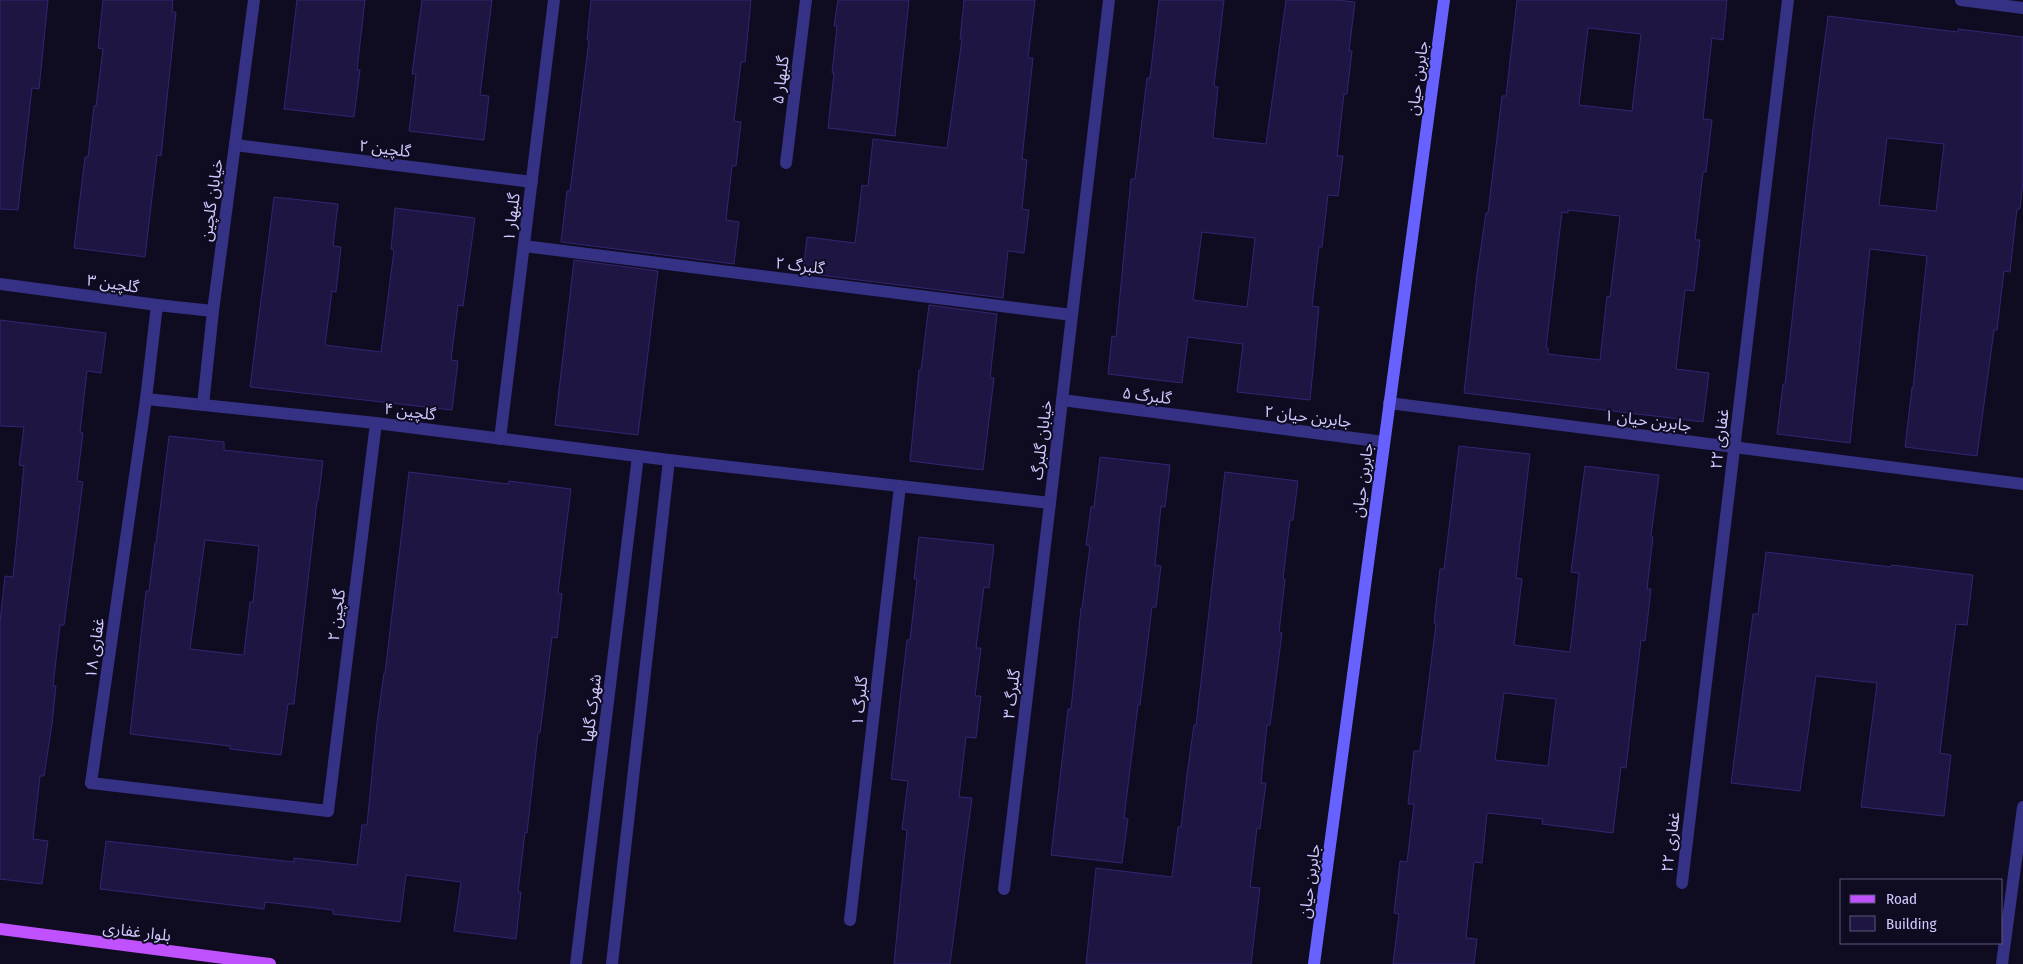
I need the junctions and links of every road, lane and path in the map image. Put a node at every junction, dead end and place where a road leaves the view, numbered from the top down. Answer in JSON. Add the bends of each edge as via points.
{"nodes":[{"id":1,"x":254,"y":0,"type":"edge"},
{"id":2,"x":554,"y":0,"type":"edge"},
{"id":3,"x":806,"y":0,"type":"edge"},
{"id":4,"x":1109,"y":0,"type":"edge"},
{"id":5,"x":1444,"y":0,"type":"edge"},
{"id":6,"x":1788,"y":0,"type":"edge"},
{"id":7,"x":1961,"y":0,"type":"edge"},
{"id":8,"x":2023,"y":8,"type":"edge"},
{"id":9,"x":235,"y":145,"type":"junction"},
{"id":10,"x":786,"y":163,"type":"dead end"},
{"id":11,"x":532,"y":182,"type":"junction"},
{"id":12,"x":524,"y":246,"type":"junction"},
{"id":13,"x":5,"y":284,"type":"edge"},
{"id":14,"x":157,"y":305,"type":"junction"},
{"id":15,"x":213,"y":311,"type":"junction"},
{"id":16,"x":1072,"y":315,"type":"junction"},
{"id":17,"x":146,"y":398,"type":"junction"},
{"id":18,"x":1062,"y":400,"type":"junction"},
{"id":19,"x":1389,"y":403,"type":"junction"},
{"id":20,"x":203,"y":405,"type":"junction"},
{"id":21,"x":1227,"y":422,"type":"joint"},
{"id":22,"x":376,"y":423,"type":"junction"},
{"id":23,"x":500,"y":439,"type":"junction"},
{"id":24,"x":1384,"y":442,"type":"junction"},
{"id":25,"x":1734,"y":447,"type":"junction"},
{"id":26,"x":638,"y":456,"type":"junction"},
{"id":27,"x":669,"y":460,"type":"junction"},
{"id":28,"x":2023,"y":484,"type":"edge"},
{"id":29,"x":900,"y":486,"type":"junction"},
{"id":30,"x":1050,"y":503,"type":"junction"},
{"id":31,"x":91,"y":783,"type":"joint"},
{"id":32,"x":2023,"y":807,"type":"edge"},
{"id":33,"x":1682,"y":883,"type":"dead end"},
{"id":34,"x":1004,"y":889,"type":"dead end"},
{"id":35,"x":850,"y":920,"type":"dead end"},
{"id":36,"x":0,"y":929,"type":"edge"},
{"id":37,"x":270,"y":964,"type":"edge"},
{"id":38,"x":576,"y":964,"type":"edge"},
{"id":39,"x":612,"y":964,"type":"edge"},
{"id":40,"x":1314,"y":964,"type":"edge"},
{"id":41,"x":2002,"y":964,"type":"edge"}],
"edges":[{"from":1,"to":9,"type":"street","name":"خیابان گلچین"},
{"from":2,"to":11,"type":"street","name":"گلبهار ۱"},
{"from":3,"to":10,"type":"street","name":"گلبهار ۵"},
{"from":4,"to":16,"type":"street","name":"خیابان گلبرگ"},
{"from":5,"to":19,"type":"street","name":"جابربن حیان"},
{"from":6,"to":25,"type":"street","name":"غفاری ۲۲"},
{"from":7,"to":8,"type":"street"},
{"from":9,"to":11,"type":"street","name":"گلچین ۲"},
{"from":9,"to":15,"type":"street","name":"خیابان گلچین"},
{"from":11,"to":12,"type":"street","name":"گلبهار ۱"},
{"from":12,"to":16,"type":"street","name":"گلبرگ ۲"},
{"from":12,"to":23,"type":"street","name":"گلبهار ۱"},
{"from":13,"to":14,"type":"street","name":"گلچین ۳"},
{"from":14,"to":15,"type":"street","name":"گلچین ۳"},
{"from":14,"to":17,"type":"street"},
{"from":15,"to":20,"type":"street","name":"خیابان گلچین"},
{"from":16,"to":18,"type":"street","name":"خیابان گلبرگ"},
{"from":17,"to":20,"type":"street","name":"گلچین ۴"},
{"from":17,"to":31,"type":"street","name":"غفاری ۱۸"},
{"from":18,"to":21,"type":"street","name":"گلبرگ ۵"},
{"from":18,"to":30,"type":"street","name":"خیابان گلبرگ"},
{"from":19,"to":24,"type":"street","name":"جابربن حیان"},
{"from":19,"to":25,"type":"street","name":"جابربن حیان ۱"},
{"from":20,"to":22,"type":"street","name":"گلچین ۴"},
{"from":21,"to":24,"type":"street","name":"جابربن حیان ۲"},
{"from":22,"to":23,"type":"street","name":"گلچین ۴"},
{"from":22,"to":31,"type":"street","name":"گلچین ۲","via":[[328,810]]},
{"from":23,"to":26,"type":"street","name":"گلچین ۴"},
{"from":24,"to":40,"type":"street","name":"جابربن حیان"},
{"from":25,"to":28,"type":"street","name":"جابربن حیان ۱"},
{"from":25,"to":33,"type":"street","name":"غفاری ۲۲"},
{"from":26,"to":27,"type":"street","name":"گلچین ۴"},
{"from":26,"to":38,"type":"street","name":"شهرک گلها"},
{"from":27,"to":29,"type":"street","name":"خیابان گلبرگ"},
{"from":27,"to":39,"type":"street"},
{"from":29,"to":30,"type":"street","name":"خیابان گلبرگ"},
{"from":29,"to":35,"type":"street","name":"گلبرگ ۱"},
{"from":30,"to":34,"type":"street","name":"گلبرگ ۳"},
{"from":32,"to":41,"type":"street"},
{"from":36,"to":37,"type":"main road","name":"بلوار غفاری"}]}
